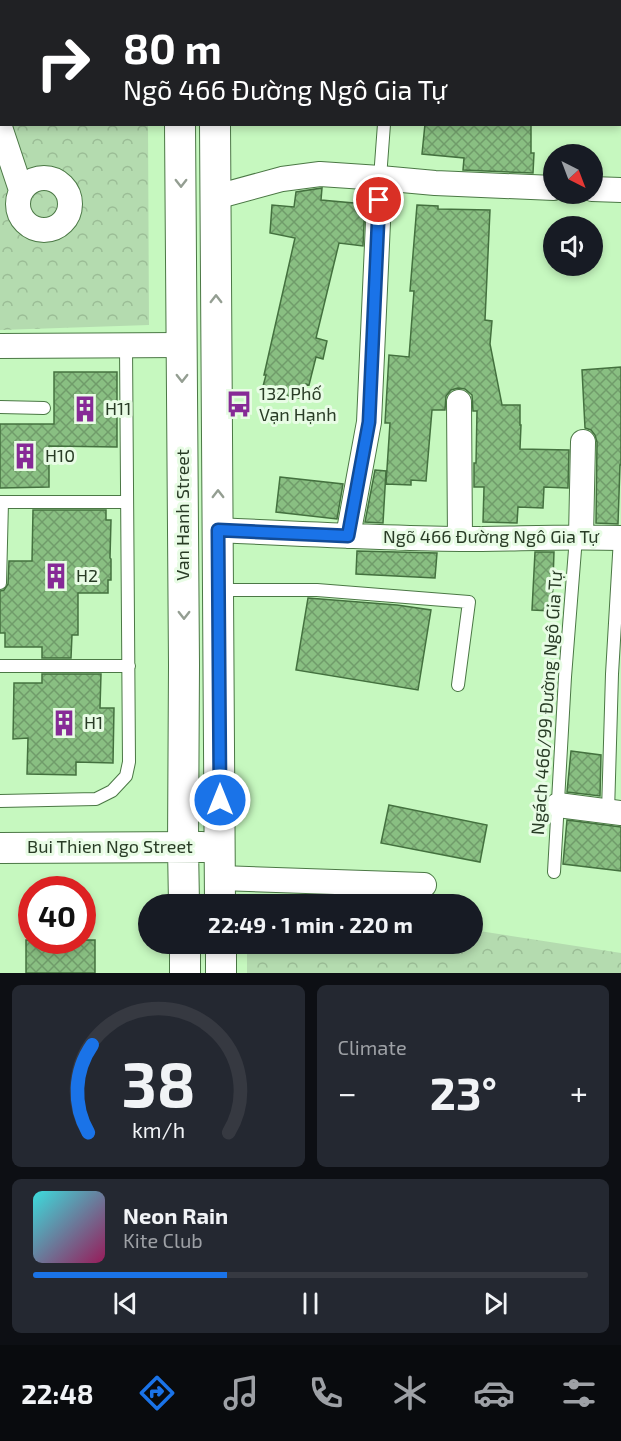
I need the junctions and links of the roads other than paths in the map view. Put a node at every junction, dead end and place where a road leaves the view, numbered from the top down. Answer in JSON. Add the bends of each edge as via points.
{"nodes":[{"id":1,"x":180,"y":126,"type":"edge"},
{"id":2,"x":215,"y":126,"type":"edge"},
{"id":3,"x":384,"y":126,"type":"edge"},
{"id":4,"x":0,"y":127,"type":"edge"},
{"id":5,"x":380,"y":178,"type":"junction"},
{"id":6,"x":543,"y":188,"type":"edge"},
{"id":7,"x":603,"y":189,"type":"edge"},
{"id":8,"x":21,"y":190,"type":"dead end"},
{"id":9,"x":621,"y":190,"type":"edge"},
{"id":10,"x":216,"y":197,"type":"junction"},
{"id":11,"x":126,"y":345,"type":"junction"},
{"id":12,"x":182,"y":345,"type":"junction"},
{"id":13,"x":0,"y":346,"type":"edge"},
{"id":14,"x":459,"y":402,"type":"dead end"},
{"id":15,"x":0,"y":407,"type":"edge"},
{"id":16,"x":44,"y":408,"type":"dead end"},
{"id":17,"x":583,"y":442,"type":"dead end"},
{"id":18,"x":1,"y":502,"type":"edge"},
{"id":19,"x":128,"y":502,"type":"junction"},
{"id":20,"x":218,"y":530,"type":"junction"},
{"id":21,"x":348,"y":536,"type":"junction"},
{"id":22,"x":578,"y":537,"type":"junction"},
{"id":23,"x":460,"y":538,"type":"junction"},
{"id":24,"x":620,"y":538,"type":"edge"},
{"id":25,"x":0,"y":583,"type":"edge"},
{"id":26,"x":218,"y":590,"type":"junction"},
{"id":27,"x":0,"y":666,"type":"edge"},
{"id":28,"x":129,"y":666,"type":"junction"},
{"id":29,"x":458,"y":686,"type":"dead end"},
{"id":30,"x":0,"y":801,"type":"edge"},
{"id":31,"x":558,"y":805,"type":"junction"},
{"id":32,"x":615,"y":812,"type":"edge"},
{"id":33,"x":220,"y":847,"type":"junction"},
{"id":34,"x":0,"y":848,"type":"edge"},
{"id":35,"x":183,"y":848,"type":"junction"},
{"id":36,"x":554,"y":872,"type":"dead end"},
{"id":37,"x":424,"y":885,"type":"dead end"},
{"id":38,"x":220,"y":891,"type":"edge"},
{"id":39,"x":184,"y":894,"type":"edge"},
{"id":40,"x":185,"y":954,"type":"edge"},
{"id":41,"x":220,"y":954,"type":"edge"},
{"id":42,"x":185,"y":973,"type":"edge"},
{"id":43,"x":221,"y":973,"type":"edge"}],
"edges":[{"from":1,"to":12,"type":"street","name":"Van Hanh Street","one_way":true},
{"from":2,"to":10,"type":"street","name":"Van Hanh Street"},
{"from":3,"to":5,"type":"lane"},
{"from":4,"to":8,"type":"street"},
{"from":5,"to":6,"type":"street"},
{"from":5,"to":10,"type":"street","via":[[320,174],[282,178]]},
{"from":5,"to":21,"type":"street","via":[[369,422]]},
{"from":7,"to":9,"type":"street"},
{"from":20,"to":10,"type":"street","name":"Van Hanh Street","one_way":true},
{"from":11,"to":12,"type":"street"},
{"from":11,"to":13,"type":"street"},
{"from":11,"to":19,"type":"lane"},
{"from":12,"to":35,"type":"street","name":"Van Hanh Street","one_way":true},
{"from":14,"to":23,"type":"street"},
{"from":15,"to":16,"type":"lane"},
{"from":17,"to":22,"type":"street"},
{"from":18,"to":19,"type":"lane"},
{"from":18,"to":25,"type":"lane"},
{"from":19,"to":28,"type":"lane"},
{"from":20,"to":21,"type":"street","name":"Ngõ 466 Đường Ngô Gia Tự"},
{"from":20,"to":26,"type":"street","name":"Van Hanh Street"},
{"from":21,"to":23,"type":"street","name":"Ngõ 466 Đường Ngô Gia Tự"},
{"from":22,"to":23,"type":"street","name":"Ngõ 466 Đường Ngô Gia Tự"},
{"from":22,"to":24,"type":"street","name":"Ngõ 466 Đường Ngô Gia Tự"},
{"from":22,"to":31,"type":"lane","name":"Ngách 466/99 Đường Ngô Gia Tự"},
{"from":24,"to":32,"type":"lane","via":[[612,674]]},
{"from":26,"to":29,"type":"lane","via":[[317,590],[469,602]]},
{"from":26,"to":33,"type":"street","name":"Van Hanh Street"},
{"from":27,"to":28,"type":"lane"},
{"from":28,"to":30,"type":"lane","via":[[129,762],[126,776],[112,791],[96,799]]},
{"from":31,"to":32,"type":"street"},
{"from":31,"to":36,"type":"lane","name":"Ngách 466/99 Đường Ngô Gia Tự"},
{"from":33,"to":35,"type":"street","name":"Bui Thien Ngo Street"},
{"from":33,"to":38,"type":"street","name":"Van Hanh Street"},
{"from":34,"to":35,"type":"street","name":"Bui Thien Ngo Street"},
{"from":35,"to":39,"type":"street","name":"Van Hanh Street"},
{"from":37,"to":38,"type":"street"},
{"from":40,"to":42,"type":"street"},
{"from":41,"to":43,"type":"street"}]}
